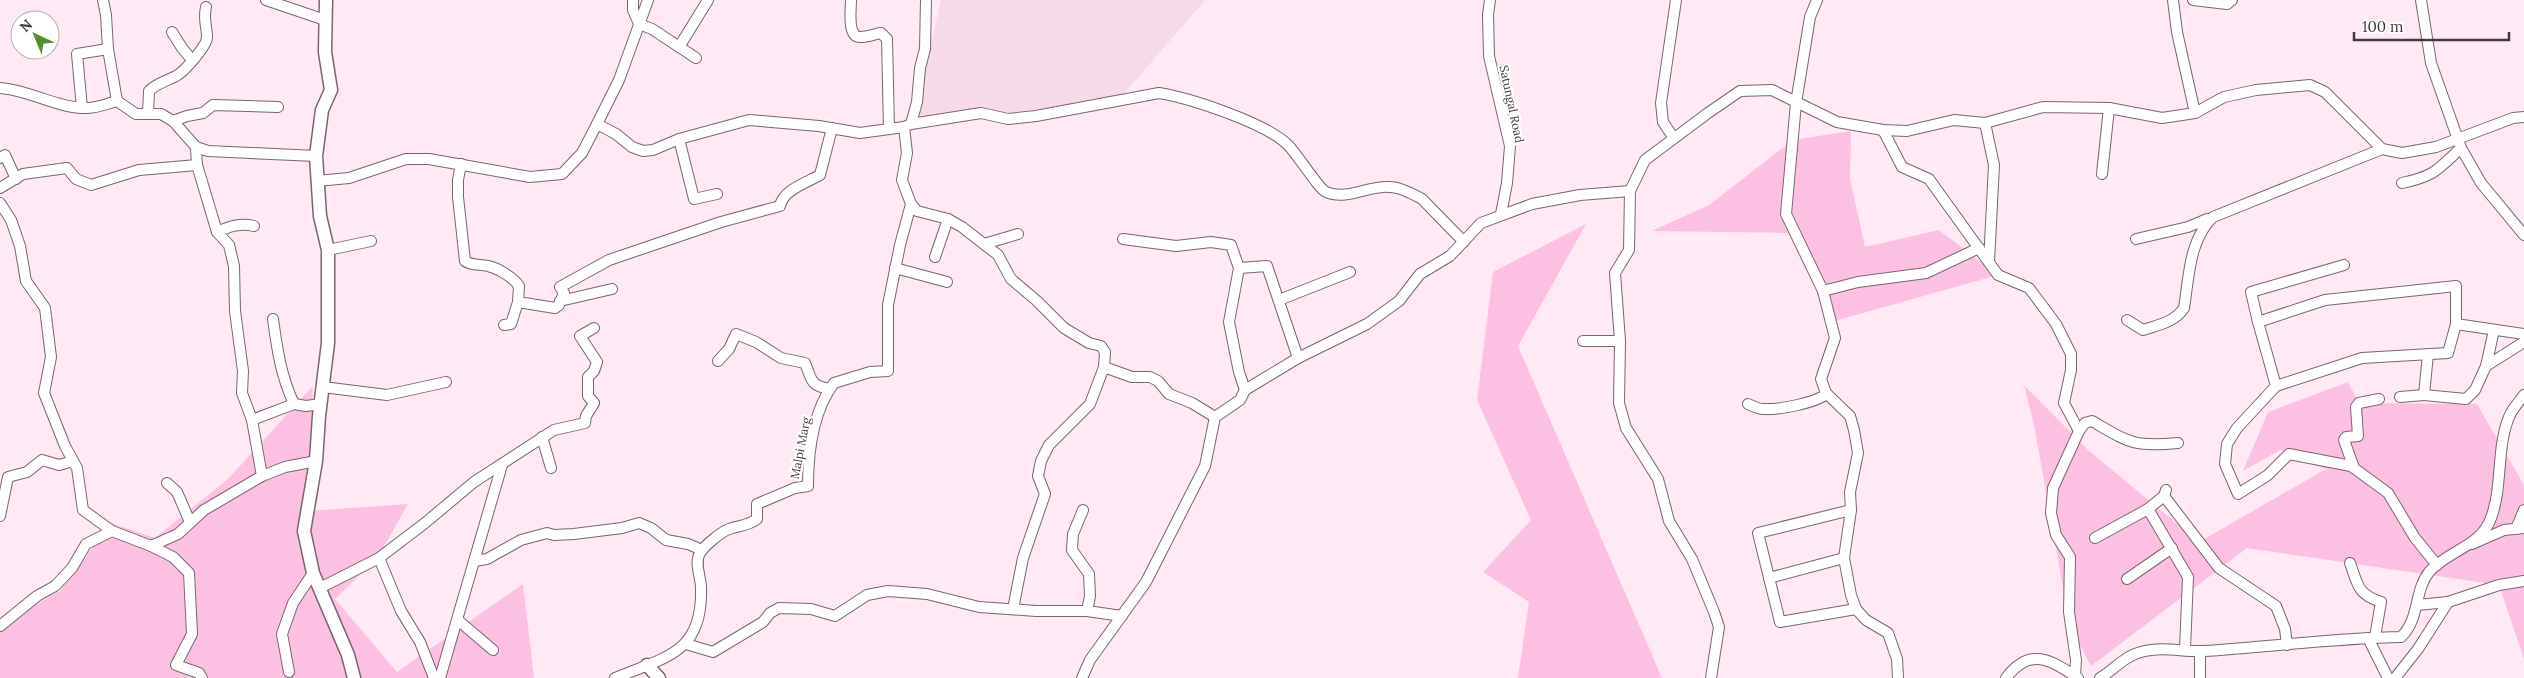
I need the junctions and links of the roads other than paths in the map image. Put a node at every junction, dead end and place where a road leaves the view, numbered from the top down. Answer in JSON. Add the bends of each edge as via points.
{"nodes":[{"id":1,"x":103,"y":0,"type":"edge"},
{"id":2,"x":266,"y":0,"type":"edge"},
{"id":3,"x":326,"y":0,"type":"edge"},
{"id":4,"x":633,"y":0,"type":"edge"},
{"id":5,"x":648,"y":0,"type":"edge"},
{"id":6,"x":708,"y":0,"type":"edge"},
{"id":7,"x":851,"y":0,"type":"edge"},
{"id":8,"x":926,"y":0,"type":"edge"},
{"id":9,"x":1490,"y":0,"type":"edge"},
{"id":10,"x":1676,"y":0,"type":"edge"},
{"id":11,"x":1817,"y":0,"type":"edge"},
{"id":12,"x":2173,"y":0,"type":"edge"},
{"id":13,"x":2193,"y":0,"type":"edge"},
{"id":14,"x":2232,"y":0,"type":"edge"},
{"id":15,"x":2421,"y":0,"type":"edge"},
{"id":16,"x":206,"y":7,"type":"dead end"},
{"id":17,"x":325,"y":20,"type":"junction"},
{"id":18,"x":640,"y":24,"type":"junction"},
{"id":19,"x":172,"y":32,"type":"dead end"},
{"id":20,"x":679,"y":48,"type":"junction"},
{"id":21,"x":108,"y":49,"type":"junction"},
{"id":22,"x":696,"y":58,"type":"dead end"},
{"id":23,"x":192,"y":60,"type":"junction"},
{"id":24,"x":0,"y":88,"type":"edge"},
{"id":25,"x":117,"y":100,"type":"junction"},
{"id":26,"x":1796,"y":103,"type":"junction"},
{"id":27,"x":278,"y":107,"type":"dead end"},
{"id":28,"x":82,"y":108,"type":"junction"},
{"id":29,"x":2109,"y":108,"type":"junction"},
{"id":30,"x":148,"y":113,"type":"junction"},
{"id":31,"x":2195,"y":113,"type":"junction"},
{"id":32,"x":2524,"y":117,"type":"edge"},
{"id":33,"x":173,"y":121,"type":"junction"},
{"id":34,"x":1985,"y":123,"type":"junction"},
{"id":35,"x":597,"y":124,"type":"junction"},
{"id":36,"x":907,"y":126,"type":"junction"},
{"id":37,"x":832,"y":128,"type":"junction"},
{"id":38,"x":890,"y":129,"type":"junction"},
{"id":39,"x":1883,"y":130,"type":"junction"},
{"id":40,"x":1673,"y":137,"type":"junction"},
{"id":41,"x":679,"y":139,"type":"junction"},
{"id":42,"x":2459,"y":143,"type":"junction"},
{"id":43,"x":196,"y":147,"type":"junction"},
{"id":44,"x":2382,"y":149,"type":"junction"},
{"id":45,"x":316,"y":156,"type":"junction"},
{"id":46,"x":0,"y":158,"type":"edge"},
{"id":47,"x":462,"y":164,"type":"junction"},
{"id":48,"x":197,"y":165,"type":"junction"},
{"id":49,"x":2102,"y":174,"type":"dead end"},
{"id":50,"x":16,"y":178,"type":"junction"},
{"id":51,"x":317,"y":180,"type":"junction"},
{"id":52,"x":2402,"y":183,"type":"dead end"},
{"id":53,"x":0,"y":188,"type":"edge"},
{"id":54,"x":1630,"y":191,"type":"junction"},
{"id":55,"x":717,"y":194,"type":"dead end"},
{"id":56,"x":0,"y":204,"type":"edge"},
{"id":57,"x":911,"y":204,"type":"junction"},
{"id":58,"x":1501,"y":214,"type":"junction"},
{"id":59,"x":2213,"y":216,"type":"junction"},
{"id":60,"x":948,"y":219,"type":"junction"},
{"id":61,"x":254,"y":226,"type":"dead end"},
{"id":62,"x":217,"y":232,"type":"junction"},
{"id":63,"x":1018,"y":234,"type":"dead end"},
{"id":64,"x":2524,"y":235,"type":"edge"},
{"id":65,"x":1123,"y":239,"type":"dead end"},
{"id":66,"x":2136,"y":239,"type":"dead end"},
{"id":67,"x":371,"y":241,"type":"dead end"},
{"id":68,"x":1464,"y":242,"type":"junction"},
{"id":69,"x":984,"y":244,"type":"junction"},
{"id":70,"x":1979,"y":248,"type":"junction"},
{"id":71,"x":328,"y":250,"type":"junction"},
{"id":72,"x":935,"y":257,"type":"dead end"},
{"id":73,"x":1989,"y":262,"type":"junction"},
{"id":74,"x":2344,"y":265,"type":"dead end"},
{"id":75,"x":895,"y":268,"type":"junction"},
{"id":76,"x":1239,"y":268,"type":"junction"},
{"id":77,"x":1350,"y":272,"type":"dead end"},
{"id":78,"x":947,"y":282,"type":"dead end"},
{"id":79,"x":612,"y":289,"type":"dead end"},
{"id":80,"x":1823,"y":291,"type":"junction"},
{"id":81,"x":1279,"y":300,"type":"junction"},
{"id":82,"x":560,"y":301,"type":"junction"},
{"id":83,"x":518,"y":302,"type":"junction"},
{"id":84,"x":273,"y":319,"type":"dead end"},
{"id":85,"x":2127,"y":320,"type":"dead end"},
{"id":86,"x":2258,"y":322,"type":"junction"},
{"id":87,"x":2456,"y":324,"type":"junction"},
{"id":88,"x":504,"y":325,"type":"dead end"},
{"id":89,"x":594,"y":328,"type":"dead end"},
{"id":90,"x":2494,"y":330,"type":"junction"},
{"id":91,"x":2524,"y":334,"type":"edge"},
{"id":92,"x":1584,"y":340,"type":"dead end"},
{"id":93,"x":1620,"y":341,"type":"junction"},
{"id":94,"x":2524,"y":342,"type":"edge"},
{"id":95,"x":2428,"y":354,"type":"junction"},
{"id":96,"x":1298,"y":358,"type":"junction"},
{"id":97,"x":718,"y":361,"type":"dead end"},
{"id":98,"x":2486,"y":366,"type":"junction"},
{"id":99,"x":1104,"y":367,"type":"junction"},
{"id":100,"x":446,"y":382,"type":"dead end"},
{"id":101,"x":2276,"y":386,"type":"junction"},
{"id":102,"x":323,"y":387,"type":"junction"},
{"id":103,"x":829,"y":389,"type":"junction"},
{"id":104,"x":1246,"y":390,"type":"junction"},
{"id":105,"x":1828,"y":394,"type":"junction"},
{"id":106,"x":2424,"y":395,"type":"junction"},
{"id":107,"x":2524,"y":395,"type":"edge"},
{"id":108,"x":2400,"y":397,"type":"dead end"},
{"id":109,"x":2379,"y":399,"type":"dead end"},
{"id":110,"x":294,"y":404,"type":"junction"},
{"id":111,"x":321,"y":404,"type":"junction"},
{"id":112,"x":1748,"y":404,"type":"dead end"},
{"id":113,"x":1215,"y":417,"type":"junction"},
{"id":114,"x":252,"y":420,"type":"junction"},
{"id":115,"x":2079,"y":431,"type":"junction"},
{"id":116,"x":542,"y":438,"type":"junction"},
{"id":117,"x":2178,"y":443,"type":"dead end"},
{"id":118,"x":73,"y":461,"type":"junction"},
{"id":119,"x":316,"y":461,"type":"junction"},
{"id":120,"x":502,"y":465,"type":"junction"},
{"id":121,"x":551,"y":468,"type":"dead end"},
{"id":122,"x":2354,"y":468,"type":"junction"},
{"id":123,"x":262,"y":476,"type":"junction"},
{"id":124,"x":167,"y":483,"type":"dead end"},
{"id":125,"x":2148,"y":509,"type":"junction"},
{"id":126,"x":1083,"y":510,"type":"dead end"},
{"id":127,"x":1851,"y":510,"type":"junction"},
{"id":128,"x":2524,"y":510,"type":"edge"},
{"id":129,"x":0,"y":516,"type":"edge"},
{"id":130,"x":190,"y":522,"type":"junction"},
{"id":131,"x":2520,"y":529,"type":"edge"},
{"id":132,"x":112,"y":530,"type":"junction"},
{"id":133,"x":2095,"y":538,"type":"dead end"},
{"id":134,"x":2472,"y":544,"type":"junction"},
{"id":135,"x":151,"y":546,"type":"junction"},
{"id":136,"x":2172,"y":548,"type":"junction"},
{"id":137,"x":702,"y":550,"type":"junction"},
{"id":138,"x":379,"y":558,"type":"junction"},
{"id":139,"x":1844,"y":558,"type":"junction"},
{"id":140,"x":474,"y":561,"type":"junction"},
{"id":141,"x":2350,"y":563,"type":"dead end"},
{"id":142,"x":2437,"y":565,"type":"junction"},
{"id":143,"x":314,"y":573,"type":"junction"},
{"id":144,"x":1769,"y":578,"type":"junction"},
{"id":145,"x":2127,"y":580,"type":"dead end"},
{"id":146,"x":2524,"y":581,"type":"edge"},
{"id":147,"x":320,"y":588,"type":"junction"},
{"id":148,"x":2448,"y":602,"type":"junction"},
{"id":149,"x":2417,"y":606,"type":"junction"},
{"id":150,"x":1013,"y":609,"type":"junction"},
{"id":151,"x":1856,"y":609,"type":"junction"},
{"id":152,"x":1087,"y":611,"type":"junction"},
{"id":153,"x":1122,"y":616,"type":"junction"},
{"id":154,"x":459,"y":620,"type":"junction"},
{"id":155,"x":0,"y":626,"type":"edge"},
{"id":156,"x":2371,"y":638,"type":"junction"},
{"id":157,"x":686,"y":644,"type":"junction"},
{"id":158,"x":2287,"y":645,"type":"junction"},
{"id":159,"x":493,"y":650,"type":"dead end"},
{"id":160,"x":2184,"y":650,"type":"junction"},
{"id":161,"x":2200,"y":651,"type":"junction"},
{"id":162,"x":647,"y":665,"type":"junction"},
{"id":163,"x":289,"y":672,"type":"dead end"},
{"id":164,"x":2077,"y":677,"type":"edge"},
{"id":165,"x":202,"y":678,"type":"edge"},
{"id":166,"x":354,"y":678,"type":"edge"},
{"id":167,"x":434,"y":678,"type":"edge"},
{"id":168,"x":440,"y":678,"type":"edge"},
{"id":169,"x":615,"y":678,"type":"edge"},
{"id":170,"x":659,"y":678,"type":"edge"},
{"id":171,"x":1082,"y":678,"type":"edge"},
{"id":172,"x":1711,"y":678,"type":"edge"},
{"id":173,"x":1898,"y":678,"type":"edge"},
{"id":174,"x":2006,"y":678,"type":"edge"},
{"id":175,"x":2100,"y":678,"type":"edge"},
{"id":176,"x":2200,"y":678,"type":"edge"},
{"id":177,"x":2388,"y":678,"type":"edge"},
{"id":178,"x":2395,"y":678,"type":"edge"}],
"edges":[{"from":1,"to":21,"type":"street"},
{"from":2,"to":17,"type":"street"},
{"from":3,"to":17,"type":"street"},
{"from":4,"to":18,"type":"street","via":[[633,10]]},
{"from":5,"to":18,"type":"street"},
{"from":6,"to":20,"type":"street"},
{"from":7,"to":38,"type":"street","via":[[855,35],[881,33],[887,39]]},
{"from":8,"to":36,"type":"street","via":[[925,49],[917,102]]},
{"from":9,"to":58,"type":"street","name":"Satungal Road","via":[[1489,56],[1510,146]]},
{"from":10,"to":40,"type":"street","via":[[1661,103],[1663,122]]},
{"from":11,"to":26,"type":"street","via":[[1810,17]]},
{"from":12,"to":31,"type":"street"},
{"from":13,"to":14,"type":"street","via":[[2216,4],[2227,4]]},
{"from":15,"to":42,"type":"street","via":[[2431,63]]},
{"from":16,"to":23,"type":"street","via":[[203,19],[207,38]]},
{"from":17,"to":45,"type":"street","via":[[325,52],[331,90],[322,110]]},
{"from":18,"to":20,"type":"street"},
{"from":18,"to":35,"type":"street","via":[[620,80]]},
{"from":19,"to":23,"type":"street"},
{"from":20,"to":22,"type":"street"},
{"from":21,"to":25,"type":"street"},
{"from":21,"to":28,"type":"street","via":[[77,54]]},
{"from":23,"to":30,"type":"street","via":[[178,75],[149,91]]},
{"from":24,"to":28,"type":"street"},
{"from":25,"to":28,"type":"street"},
{"from":25,"to":30,"type":"street","via":[[136,114]]},
{"from":26,"to":39,"type":"street","via":[[1837,122]]},
{"from":26,"to":40,"type":"street","via":[[1772,90],[1740,90]]},
{"from":26,"to":80,"type":"street","via":[[1786,214]]},
{"from":27,"to":33,"type":"street","via":[[213,104],[203,113]]},
{"from":29,"to":31,"type":"street","via":[[2162,118]]},
{"from":29,"to":34,"type":"street","via":[[2043,107]]},
{"from":29,"to":49,"type":"street"},
{"from":30,"to":33,"type":"street","via":[[161,114]]},
{"from":31,"to":44,"type":"street","via":[[2224,96],[2310,85],[2325,92]]},
{"from":32,"to":42,"type":"street","via":[[2513,118]]},
{"from":33,"to":43,"type":"street"},
{"from":34,"to":39,"type":"street","via":[[1954,120],[1907,131]]},
{"from":34,"to":73,"type":"street","via":[[1994,165]]},
{"from":35,"to":41,"type":"street","via":[[643,151]]},
{"from":35,"to":47,"type":"street","via":[[582,153],[562,174],[530,177]]},
{"from":36,"to":38,"type":"street"},
{"from":36,"to":57,"type":"street","via":[[902,180]]},
{"from":36,"to":68,"type":"street","via":[[981,113],[1008,119],[1028,117],[1159,93],[1178,96],[1275,134],[1297,155],[1324,192],[1338,196],[1390,187],[1415,195]]},
{"from":37,"to":38,"type":"street","via":[[860,133]]},
{"from":37,"to":41,"type":"street","via":[[749,120]]},
{"from":37,"to":82,"type":"street","via":[[820,175],[782,198],[780,206],[721,222],[609,260],[560,287],[564,293]]},
{"from":39,"to":70,"type":"street","via":[[1902,167],[1929,179]]},
{"from":40,"to":54,"type":"street","via":[[1645,160]]},
{"from":41,"to":55,"type":"street","via":[[694,200]]},
{"from":42,"to":44,"type":"street","via":[[2402,153]]},
{"from":42,"to":52,"type":"street","via":[[2431,175]]},
{"from":42,"to":64,"type":"street","via":[[2480,183]]},
{"from":43,"to":45,"type":"street","via":[[208,151]]},
{"from":43,"to":48,"type":"street"},
{"from":44,"to":59,"type":"street"},
{"from":45,"to":51,"type":"street"},
{"from":46,"to":50,"type":"street","via":[[6,155]]},
{"from":47,"to":51,"type":"street","via":[[406,159],[349,178]]},
{"from":47,"to":83,"type":"street","via":[[458,197],[464,261],[490,266],[514,280],[519,286]]},
{"from":48,"to":50,"type":"street","via":[[140,170],[91,184],[76,178],[68,168]]},
{"from":48,"to":62,"type":"street"},
{"from":50,"to":53,"type":"street"},
{"from":51,"to":71,"type":"street","via":[[320,216]]},
{"from":54,"to":58,"type":"street","via":[[1580,195]]},
{"from":54,"to":93,"type":"street","via":[[1629,250],[1615,273]]},
{"from":56,"to":118,"type":"street","via":[[11,220],[26,281],[45,308],[51,357],[44,393]]},
{"from":57,"to":60,"type":"street","via":[[917,211]]},
{"from":57,"to":75,"type":"street"},
{"from":58,"to":68,"type":"street","via":[[1481,223]]},
{"from":59,"to":66,"type":"street","via":[[2188,227]]},
{"from":59,"to":85,"type":"street","via":[[2196,240],[2184,308],[2180,314],[2168,322],[2143,330]]},
{"from":60,"to":69,"type":"street"},
{"from":60,"to":72,"type":"street"},
{"from":61,"to":62,"type":"street","via":[[230,226]]},
{"from":62,"to":114,"type":"street","via":[[229,245],[234,266],[242,393]]},
{"from":63,"to":69,"type":"street"},
{"from":65,"to":76,"type":"street","via":[[1176,246],[1211,242],[1231,245]]},
{"from":67,"to":71,"type":"street"},
{"from":68,"to":96,"type":"street","via":[[1450,256],[1420,274],[1399,301],[1368,324]]},
{"from":69,"to":99,"type":"street","via":[[998,255],[1011,280],[1064,328],[1089,343],[1101,346],[1105,352]]},
{"from":70,"to":73,"type":"street"},
{"from":70,"to":80,"type":"street","via":[[1926,273],[1858,282]]},
{"from":71,"to":102,"type":"street","via":[[328,343]]},
{"from":73,"to":115,"type":"street","via":[[1998,275],[2029,288],[2056,324],[2071,354],[2064,403]]},
{"from":74,"to":86,"type":"street","via":[[2250,292]]},
{"from":75,"to":78,"type":"street"},
{"from":75,"to":103,"type":"street","via":[[888,305],[888,371],[840,380]]},
{"from":76,"to":81,"type":"street","via":[[1267,266]]},
{"from":76,"to":104,"type":"street","via":[[1229,322]]},
{"from":77,"to":81,"type":"street"},
{"from":79,"to":82,"type":"street"},
{"from":80,"to":105,"type":"street","via":[[1835,338],[1821,379]]},
{"from":81,"to":96,"type":"street"},
{"from":82,"to":83,"type":"street","via":[[555,308]]},
{"from":83,"to":88,"type":"street","via":[[511,324]]},
{"from":84,"to":110,"type":"street","via":[[279,362]]},
{"from":86,"to":87,"type":"street","via":[[2325,300],[2456,286]]},
{"from":86,"to":101,"type":"street"},
{"from":87,"to":90,"type":"street"},
{"from":87,"to":95,"type":"street","via":[[2448,353]]},
{"from":89,"to":116,"type":"street","via":[[580,336],[597,362],[587,379],[588,395],[594,400],[585,423],[554,430]]},
{"from":90,"to":91,"type":"street"},
{"from":90,"to":98,"type":"street"},
{"from":92,"to":93,"type":"street"},
{"from":93,"to":172,"type":"street","via":[[1619,403],[1626,428],[1658,479],[1669,521],[1692,559],[1719,627]]},
{"from":94,"to":98,"type":"street"},
{"from":95,"to":101,"type":"street","via":[[2362,358]]},
{"from":95,"to":106,"type":"street"},
{"from":96,"to":104,"type":"street"},
{"from":97,"to":103,"type":"street","via":[[736,334],[781,358],[805,362],[810,379],[818,387]]},
{"from":98,"to":106,"type":"street","via":[[2475,390],[2466,399]]},
{"from":99,"to":113,"type":"street","via":[[1132,377],[1150,377],[1170,394]]},
{"from":99,"to":150,"type":"street","via":[[1090,404],[1049,445],[1041,462],[1038,476],[1046,494],[1023,558]]},
{"from":100,"to":102,"type":"street","via":[[387,396]]},
{"from":101,"to":122,"type":"street","via":[[2226,444],[2225,464],[2238,494],[2268,475],[2289,454]]},
{"from":102,"to":111,"type":"street"},
{"from":103,"to":137,"type":"street","name":"Malpi Marg","via":[[815,426],[808,464],[808,486],[757,504],[757,519],[749,526],[728,530]]},
{"from":104,"to":113,"type":"street","via":[[1240,400]]},
{"from":105,"to":112,"type":"street","via":[[1817,402],[1777,408],[1762,409]]},
{"from":105,"to":127,"type":"street","via":[[1850,416],[1854,430],[1858,453],[1850,492]]},
{"from":106,"to":108,"type":"street"},
{"from":107,"to":134,"type":"street","via":[[2509,416],[2497,499],[2490,520]]},
{"from":109,"to":122,"type":"street","via":[[2359,403],[2356,407],[2358,436],[2344,440]]},
{"from":110,"to":111,"type":"street"},
{"from":110,"to":114,"type":"street"},
{"from":111,"to":119,"type":"street"},
{"from":113,"to":153,"type":"street","via":[[1205,466],[1146,582]]},
{"from":114,"to":123,"type":"street"},
{"from":115,"to":117,"type":"street","via":[[2085,423],[2092,421],[2122,439],[2144,446]]},
{"from":115,"to":164,"type":"street","via":[[2053,488],[2051,513],[2056,535],[2070,557],[2069,612]]},
{"from":116,"to":120,"type":"street"},
{"from":116,"to":121,"type":"street"},
{"from":118,"to":129,"type":"street","via":[[59,465],[42,460],[27,472],[8,477]]},
{"from":118,"to":132,"type":"street","via":[[77,468],[83,510]]},
{"from":119,"to":123,"type":"street","via":[[285,467]]},
{"from":119,"to":143,"type":"street","via":[[304,531]]},
{"from":120,"to":138,"type":"street","via":[[474,482]]},
{"from":120,"to":140,"type":"street"},
{"from":122,"to":142,"type":"street","via":[[2388,493],[2415,538]]},
{"from":123,"to":130,"type":"street","via":[[204,510]]},
{"from":124,"to":130,"type":"street","via":[[177,492]]},
{"from":125,"to":133,"type":"street"},
{"from":125,"to":136,"type":"street"},
{"from":125,"to":158,"type":"street","via":[[2165,493],[2219,568],[2276,606]]},
{"from":126,"to":152,"type":"street","via":[[1073,534],[1072,550],[1089,574]]},
{"from":127,"to":139,"type":"street"},
{"from":127,"to":144,"type":"street","via":[[1758,533]]},
{"from":128,"to":131,"type":"street"},
{"from":130,"to":135,"type":"street","via":[[178,534]]},
{"from":131,"to":134,"type":"street","via":[[2504,530]]},
{"from":132,"to":135,"type":"street"},
{"from":132,"to":155,"type":"street","via":[[86,544],[72,568],[55,586]]},
{"from":134,"to":142,"type":"street"},
{"from":135,"to":165,"type":"street","via":[[174,557],[189,573],[192,634],[176,665],[199,673]]},
{"from":136,"to":145,"type":"street"},
{"from":136,"to":160,"type":"street","via":[[2188,577]]},
{"from":137,"to":140,"type":"street","via":[[666,540],[639,523],[554,536],[547,532],[521,540],[487,559]]},
{"from":137,"to":157,"type":"street","via":[[698,559],[701,588],[699,621]]},
{"from":138,"to":147,"type":"street"},
{"from":138,"to":167,"type":"street"},
{"from":139,"to":144,"type":"street"},
{"from":139,"to":151,"type":"street"},
{"from":140,"to":154,"type":"street"},
{"from":141,"to":156,"type":"street","via":[[2360,591],[2381,602]]},
{"from":142,"to":149,"type":"street","via":[[2424,579]]},
{"from":143,"to":147,"type":"street"},
{"from":143,"to":163,"type":"street","via":[[293,603],[282,634]]},
{"from":144,"to":151,"type":"street","via":[[1780,622]]},
{"from":146,"to":148,"type":"street","via":[[2499,585]]},
{"from":147,"to":166,"type":"street","via":[[348,655]]},
{"from":148,"to":149,"type":"street"},
{"from":148,"to":178,"type":"street"},
{"from":149,"to":156,"type":"street","via":[[2412,623],[2401,637]]},
{"from":150,"to":152,"type":"street"},
{"from":150,"to":157,"type":"street","via":[[979,607],[927,594],[888,591],[867,595],[835,616],[811,609],[779,608],[758,626],[713,652]]},
{"from":151,"to":173,"type":"street","via":[[1866,620],[1888,633],[1897,659]]},
{"from":152,"to":153,"type":"street"},
{"from":153,"to":171,"type":"street","via":[[1090,660]]},
{"from":154,"to":159,"type":"street"},
{"from":154,"to":168,"type":"street"},
{"from":156,"to":158,"type":"street"},
{"from":156,"to":177,"type":"street"},
{"from":157,"to":162,"type":"street"},
{"from":158,"to":161,"type":"street"},
{"from":160,"to":161,"type":"street"},
{"from":160,"to":175,"type":"street","via":[[2157,649],[2133,654]]},
{"from":161,"to":176,"type":"street"},
{"from":162,"to":169,"type":"street"},
{"from":162,"to":170,"type":"street"},
{"from":164,"to":174,"type":"street","via":[[2052,662],[2035,658],[2023,661]]}]}
